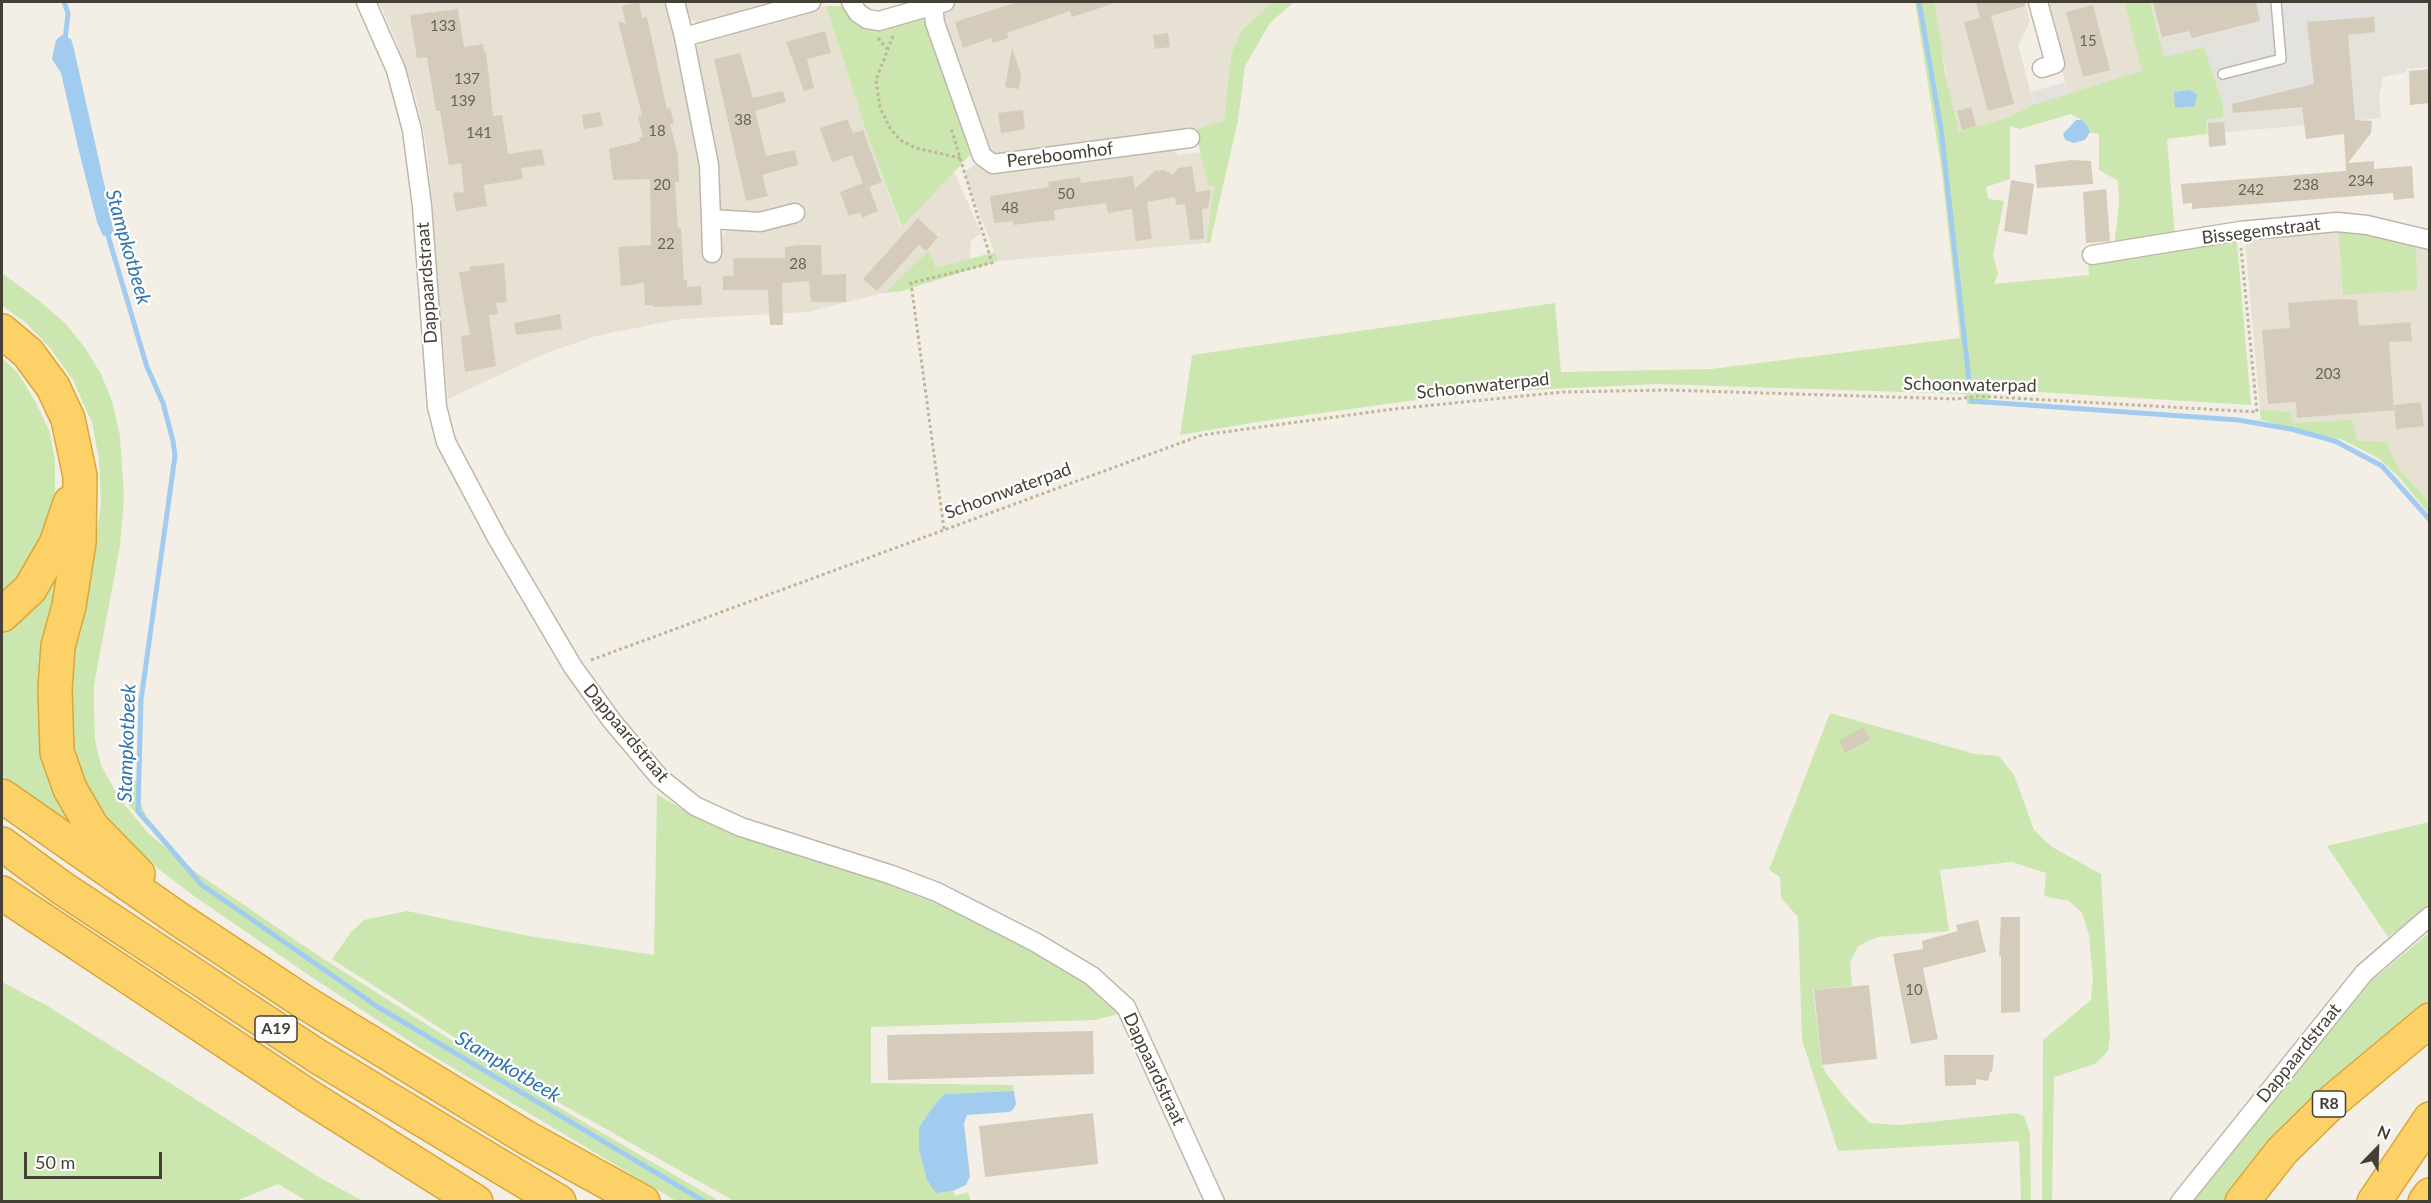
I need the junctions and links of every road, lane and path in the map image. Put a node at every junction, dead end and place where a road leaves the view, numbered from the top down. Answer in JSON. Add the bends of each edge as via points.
{"nodes":[{"id":1,"x":366,"y":2,"type":"edge"},
{"id":2,"x":675,"y":2,"type":"edge"},
{"id":3,"x":811,"y":2,"type":"edge"},
{"id":4,"x":851,"y":2,"type":"edge"},
{"id":5,"x":2038,"y":2,"type":"edge"},
{"id":6,"x":2276,"y":2,"type":"edge"},
{"id":7,"x":939,"y":4,"type":"edge"},
{"id":8,"x":894,"y":33,"type":"dead end"},
{"id":9,"x":684,"y":37,"type":"junction"},
{"id":10,"x":2042,"y":68,"type":"dead end"},
{"id":11,"x":2223,"y":75,"type":"dead end"},
{"id":12,"x":950,"y":125,"type":"dead end"},
{"id":13,"x":1190,"y":138,"type":"dead end"},
{"id":14,"x":960,"y":158,"type":"junction"},
{"id":15,"x":795,"y":213,"type":"dead end"},
{"id":16,"x":711,"y":219,"type":"junction"},
{"id":17,"x":2240,"y":231,"type":"junction"},
{"id":18,"x":2430,"y":240,"type":"edge"},
{"id":19,"x":712,"y":253,"type":"dead end"},
{"id":20,"x":2092,"y":255,"type":"dead end"},
{"id":21,"x":2,"y":331,"type":"edge"},
{"id":22,"x":80,"y":476,"type":"junction"},
{"id":23,"x":944,"y":529,"type":"junction"},
{"id":24,"x":2,"y":615,"type":"edge"},
{"id":25,"x":573,"y":667,"type":"junction"},
{"id":26,"x":2,"y":796,"type":"edge"},
{"id":27,"x":2,"y":844,"type":"edge"},
{"id":28,"x":2,"y":893,"type":"edge"},
{"id":29,"x":2430,"y":916,"type":"edge"},
{"id":30,"x":180,"y":920,"type":"junction"},
{"id":31,"x":2430,"y":1020,"type":"edge"},
{"id":32,"x":2430,"y":1119,"type":"edge"},
{"id":33,"x":2430,"y":1195,"type":"edge"},
{"id":34,"x":476,"y":1202,"type":"edge"},
{"id":35,"x":559,"y":1202,"type":"edge"},
{"id":36,"x":643,"y":1202,"type":"edge"},
{"id":37,"x":1215,"y":1202,"type":"edge"},
{"id":38,"x":2180,"y":1202,"type":"edge"},
{"id":39,"x":2242,"y":1202,"type":"edge"},
{"id":40,"x":2374,"y":1202,"type":"edge"},
{"id":41,"x":2425,"y":1202,"type":"edge"}],
"edges":[{"from":1,"to":25,"type":"street","name":"Dappaardstraat","via":[[396,70],[412,130],[422,206],[437,407],[446,442]]},
{"from":2,"to":9,"type":"street"},
{"from":3,"to":9,"type":"street"},
{"from":4,"to":7,"type":"street","name":"Pereboomhof","via":[[858,13],[879,21]]},
{"from":5,"to":10,"type":"street","via":[[2055,64]]},
{"from":6,"to":11,"type":"lane","via":[[2281,59]]},
{"from":7,"to":13,"type":"street","name":"Pereboomhof","via":[[935,23],[982,156],[993,164]]},
{"from":8,"to":14,"type":"path","via":[[876,80],[880,108],[890,128],[900,140],[916,148]]},
{"from":9,"to":16,"type":"street","via":[[709,165]]},
{"from":12,"to":14,"type":"path"},
{"from":14,"to":23,"type":"path","via":[[992,263],[911,283]]},
{"from":15,"to":16,"type":"street","via":[[760,222]]},
{"from":16,"to":19,"type":"street"},
{"from":17,"to":18,"type":"street","name":"Bissegemstraat","via":[[2337,222]]},
{"from":17,"to":20,"type":"street","name":"Bissegemstraat"},
{"from":17,"to":23,"type":"path","name":"Schoonwaterpad","via":[[2257,412],[1978,396],[1957,399],[1667,390],[1563,392],[1394,409],[1202,435]]},
{"from":21,"to":22,"type":"highway","via":[[28,353],[52,387],[68,420]]},
{"from":22,"to":24,"type":"highway","via":[[56,544],[30,589]]},
{"from":22,"to":30,"type":"highway","via":[[79,542],[58,646],[57,752],[70,789],[92,827]]},
{"from":23,"to":25,"type":"path","name":"Schoonwaterpad"},
{"from":25,"to":37,"type":"street","name":"Dappaardstraat","via":[[660,778],[695,806],[741,827],[937,892],[1092,976],[1126,1007]]},
{"from":26,"to":30,"type":"highway"},
{"from":27,"to":35,"type":"highway","number":"A19","via":[[62,888],[317,1056]]},
{"from":28,"to":34,"type":"highway","number":"A19"},
{"from":29,"to":38,"type":"street","name":"Dappaardstraat","via":[[2364,973]]},
{"from":30,"to":36,"type":"highway","via":[[453,1093]]},
{"from":31,"to":39,"type":"highway","number":"R8","via":[[2334,1100],[2282,1151]]},
{"from":32,"to":40,"type":"highway"},
{"from":33,"to":41,"type":"highway"}]}
